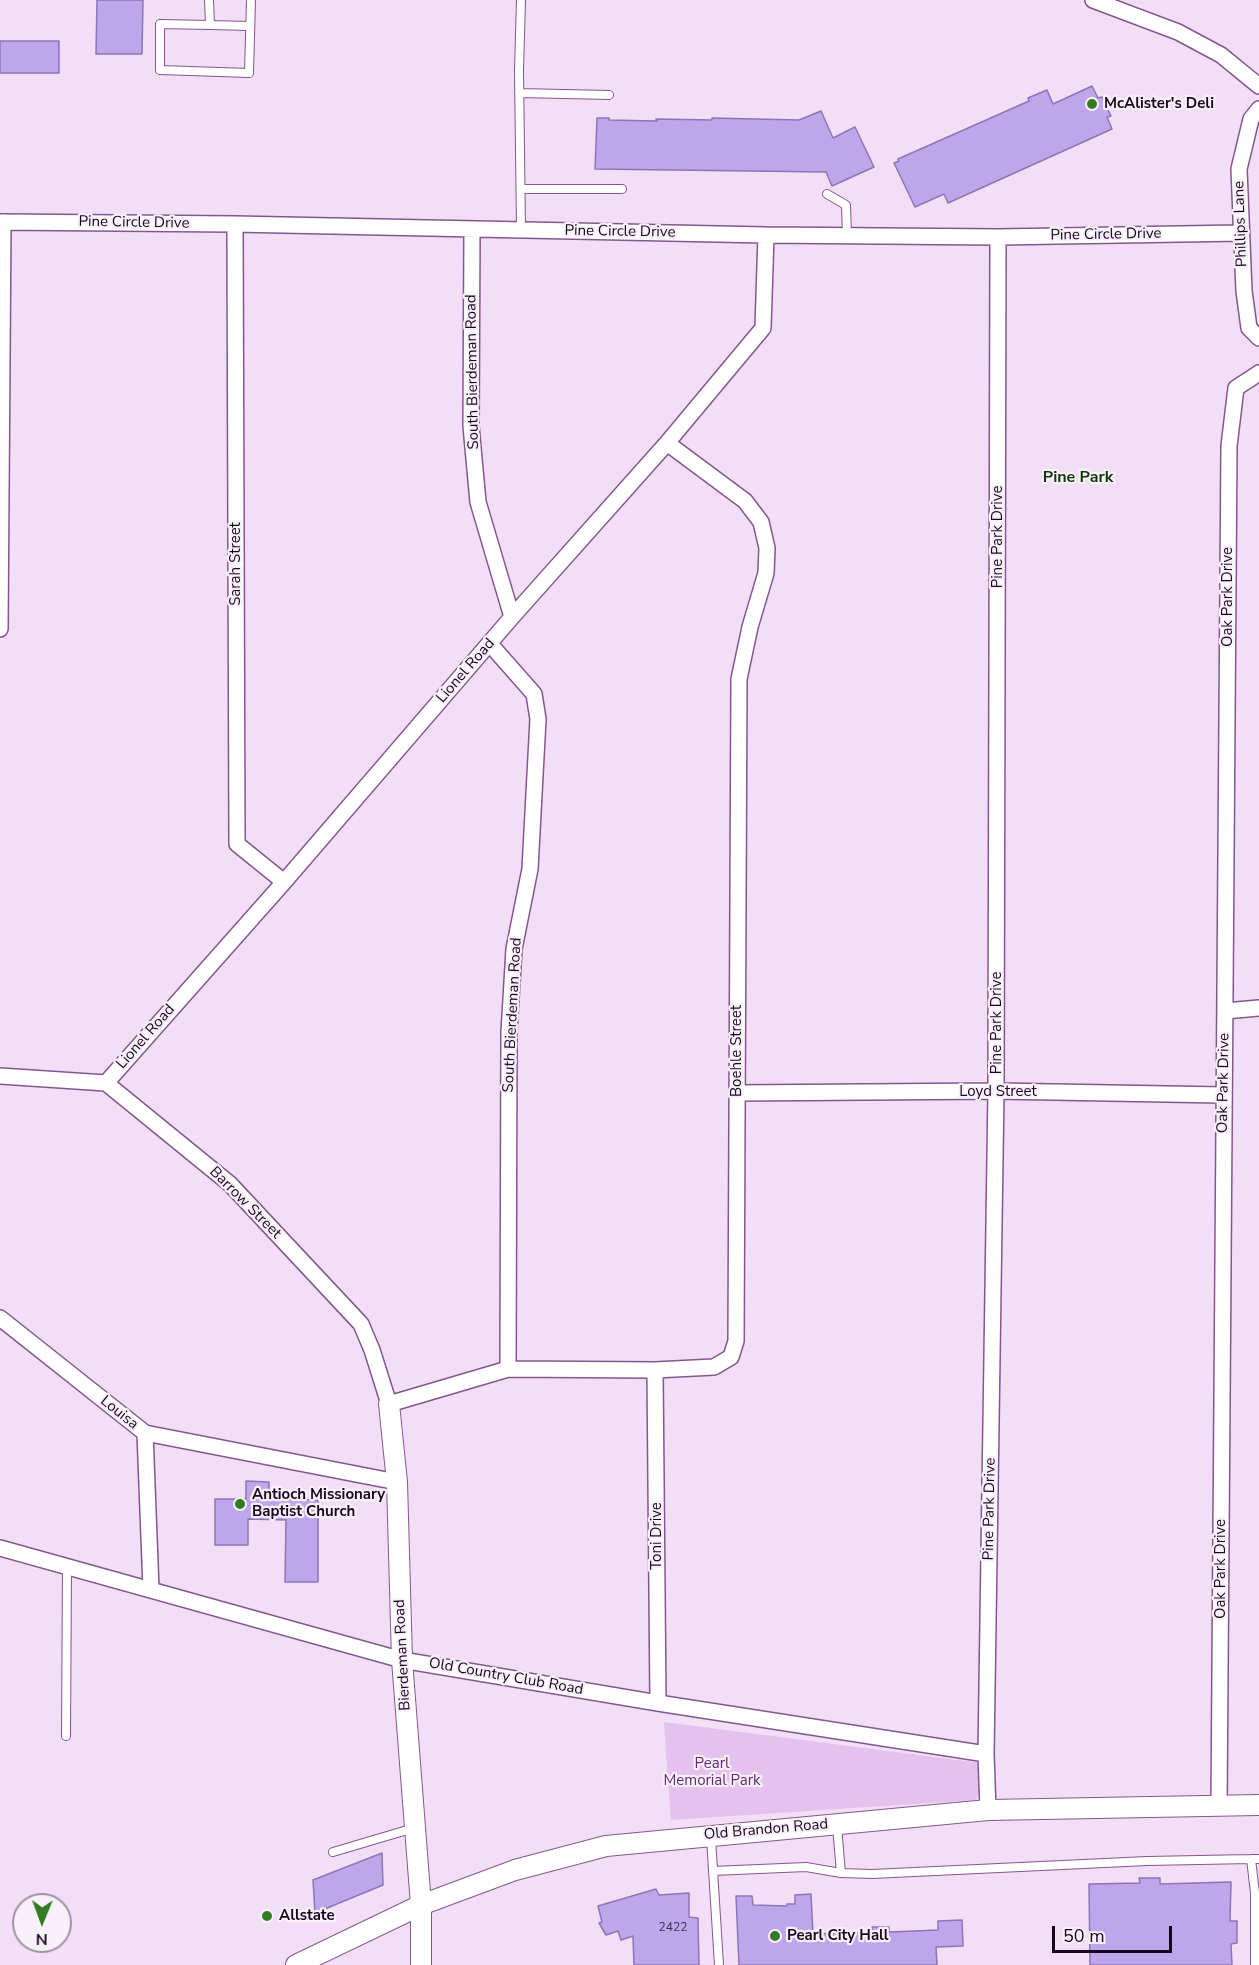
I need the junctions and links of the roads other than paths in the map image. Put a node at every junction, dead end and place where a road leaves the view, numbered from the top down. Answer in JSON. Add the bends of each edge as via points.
{"nodes":[{"id":1,"x":209,"y":0,"type":"edge"},
{"id":2,"x":251,"y":0,"type":"edge"},
{"id":3,"x":521,"y":0,"type":"edge"},
{"id":4,"x":1093,"y":0,"type":"edge"},
{"id":5,"x":210,"y":25,"type":"junction"},
{"id":6,"x":250,"y":27,"type":"junction"},
{"id":7,"x":1259,"y":86,"type":"edge"},
{"id":8,"x":519,"y":93,"type":"junction"},
{"id":9,"x":609,"y":95,"type":"dead end"},
{"id":10,"x":1259,"y":109,"type":"edge"},
{"id":11,"x":521,"y":189,"type":"junction"},
{"id":12,"x":622,"y":189,"type":"dead end"},
{"id":13,"x":827,"y":194,"type":"dead end"},
{"id":14,"x":2,"y":222,"type":"edge"},
{"id":15,"x":235,"y":224,"type":"junction"},
{"id":16,"x":472,"y":229,"type":"junction"},
{"id":17,"x":521,"y":230,"type":"junction"},
{"id":18,"x":1240,"y":233,"type":"junction"},
{"id":19,"x":766,"y":235,"type":"junction"},
{"id":20,"x":847,"y":236,"type":"junction"},
{"id":21,"x":998,"y":237,"type":"junction"},
{"id":22,"x":1259,"y":338,"type":"edge"},
{"id":23,"x":1259,"y":373,"type":"edge"},
{"id":24,"x":667,"y":443,"type":"junction"},
{"id":25,"x":512,"y":617,"type":"junction"},
{"id":26,"x":0,"y":629,"type":"edge"},
{"id":27,"x":490,"y":644,"type":"junction"},
{"id":28,"x":284,"y":882,"type":"junction"},
{"id":29,"x":1259,"y":1008,"type":"edge"},
{"id":30,"x":1225,"y":1011,"type":"junction"},
{"id":31,"x":0,"y":1076,"type":"edge"},
{"id":32,"x":106,"y":1083,"type":"junction"},
{"id":33,"x":996,"y":1091,"type":"junction"},
{"id":34,"x":737,"y":1093,"type":"junction"},
{"id":35,"x":1224,"y":1095,"type":"junction"},
{"id":36,"x":0,"y":1318,"type":"edge"},
{"id":37,"x":508,"y":1369,"type":"junction"},
{"id":38,"x":655,"y":1370,"type":"junction"},
{"id":39,"x":389,"y":1404,"type":"junction"},
{"id":40,"x":144,"y":1433,"type":"junction"},
{"id":41,"x":397,"y":1482,"type":"junction"},
{"id":42,"x":0,"y":1548,"type":"edge"},
{"id":43,"x":67,"y":1566,"type":"junction"},
{"id":44,"x":151,"y":1589,"type":"junction"},
{"id":45,"x":402,"y":1660,"type":"junction"},
{"id":46,"x":658,"y":1703,"type":"junction"},
{"id":47,"x":66,"y":1736,"type":"dead end"},
{"id":48,"x":986,"y":1754,"type":"junction"},
{"id":49,"x":1259,"y":1805,"type":"edge"},
{"id":50,"x":1220,"y":1806,"type":"junction"},
{"id":51,"x":988,"y":1810,"type":"junction"},
{"id":52,"x":837,"y":1824,"type":"junction"},
{"id":53,"x":415,"y":1828,"type":"junction"},
{"id":54,"x":711,"y":1835,"type":"junction"},
{"id":55,"x":333,"y":1852,"type":"dead end"},
{"id":56,"x":1255,"y":1859,"type":"edge"},
{"id":57,"x":713,"y":1871,"type":"junction"},
{"id":58,"x":841,"y":1873,"type":"junction"},
{"id":59,"x":421,"y":1905,"type":"junction"},
{"id":60,"x":1257,"y":1930,"type":"edge"},
{"id":61,"x":296,"y":1965,"type":"edge"},
{"id":62,"x":421,"y":1965,"type":"edge"},
{"id":63,"x":719,"y":1965,"type":"edge"},
{"id":64,"x":1255,"y":1965,"type":"edge"}],
"edges":[{"from":1,"to":5,"type":"lane"},
{"from":2,"to":6,"type":"lane"},
{"from":3,"to":8,"type":"lane"},
{"from":4,"to":7,"type":"street","via":[[1178,32],[1221,55]]},
{"from":5,"to":6,"type":"lane"},
{"from":5,"to":6,"type":"lane","via":[[160,24],[160,70],[249,73]]},
{"from":8,"to":9,"type":"lane"},
{"from":8,"to":11,"type":"lane"},
{"from":10,"to":18,"type":"street","name":"Phillips Lane","via":[[1251,119],[1239,170]]},
{"from":11,"to":12,"type":"lane"},
{"from":11,"to":17,"type":"lane"},
{"from":13,"to":20,"type":"lane","via":[[846,205]]},
{"from":14,"to":15,"type":"street","name":"Pine Circle Drive"},
{"from":14,"to":26,"type":"street"},
{"from":15,"to":16,"type":"street","name":"Pine Circle Drive"},
{"from":15,"to":28,"type":"street","name":"Sarah Street","via":[[237,844]]},
{"from":16,"to":17,"type":"street","name":"Pine Circle Drive"},
{"from":16,"to":25,"type":"street","name":"South Bierdeman Road","via":[[471,426],[478,502]]},
{"from":17,"to":19,"type":"street","name":"Pine Circle Drive"},
{"from":18,"to":21,"type":"street","name":"Pine Circle Drive"},
{"from":18,"to":22,"type":"street","name":"Phillips Lane","via":[[1249,328]]},
{"from":19,"to":20,"type":"street","name":"Pine Circle Drive"},
{"from":19,"to":24,"type":"street","name":"Lionel Road","via":[[763,328]]},
{"from":20,"to":21,"type":"street","name":"Pine Circle Drive"},
{"from":21,"to":33,"type":"street","name":"Pine Park Drive"},
{"from":23,"to":30,"type":"street","name":"Oak Park Drive","via":[[1236,388],[1229,446]]},
{"from":24,"to":25,"type":"street","name":"Lionel Road"},
{"from":24,"to":34,"type":"street","name":"Boehle Street","via":[[745,501],[761,522],[768,548],[766,573],[739,680]]},
{"from":25,"to":27,"type":"street","name":"Lionel Road"},
{"from":27,"to":28,"type":"street","name":"Lionel Road"},
{"from":27,"to":37,"type":"street","name":"South Bierdeman Road","via":[[534,694],[538,719],[530,869],[513,949],[509,1032]]},
{"from":28,"to":32,"type":"street","name":"Lionel Road"},
{"from":29,"to":30,"type":"street"},
{"from":30,"to":35,"type":"street","name":"Oak Park Drive"},
{"from":31,"to":32,"type":"street"},
{"from":32,"to":39,"type":"street","name":"Barrow Street","via":[[230,1184],[361,1324]]},
{"from":33,"to":34,"type":"street","name":"Loyd Street"},
{"from":33,"to":35,"type":"street","name":"Loyd Street"},
{"from":33,"to":48,"type":"street","name":"Pine Park Drive"},
{"from":34,"to":38,"type":"street","name":"Boehle Street","via":[[736,1341],[731,1357],[714,1367]]},
{"from":35,"to":50,"type":"street","name":"Oak Park Drive"},
{"from":36,"to":40,"type":"street","name":"Louisa"},
{"from":37,"to":38,"type":"street","name":"Boehle Street"},
{"from":37,"to":39,"type":"street","name":"Boehle Street"},
{"from":38,"to":46,"type":"street","name":"Toni Drive"},
{"from":39,"to":41,"type":"street","name":"Bierdeman Road"},
{"from":40,"to":41,"type":"street"},
{"from":40,"to":44,"type":"street","name":"Louisa"},
{"from":41,"to":45,"type":"street","name":"Bierdeman Road"},
{"from":42,"to":43,"type":"street","name":"Old Country Club Road"},
{"from":43,"to":44,"type":"street","name":"Old Country Club Road"},
{"from":43,"to":47,"type":"lane"},
{"from":44,"to":45,"type":"street","name":"Old Country Club Road"},
{"from":45,"to":46,"type":"street","name":"Old Country Club Road"},
{"from":45,"to":53,"type":"street","name":"Bierdeman Road"},
{"from":46,"to":48,"type":"street","name":"Old Country Club Road"},
{"from":48,"to":51,"type":"street","name":"Pine Park Drive"},
{"from":49,"to":50,"type":"street","name":"Old Brandon Road"},
{"from":50,"to":51,"type":"street","name":"Old Brandon Road"},
{"from":51,"to":52,"type":"street","name":"Old Brandon Road"},
{"from":52,"to":54,"type":"street","name":"Old Brandon Road"},
{"from":52,"to":58,"type":"lane"},
{"from":53,"to":55,"type":"lane"},
{"from":53,"to":59,"type":"street","name":"Bierdeman Road"},
{"from":54,"to":57,"type":"lane"},
{"from":54,"to":59,"type":"street","name":"Old Brandon Road","via":[[606,1846],[515,1870]]},
{"from":56,"to":58,"type":"lane"},
{"from":56,"to":60,"type":"lane"},
{"from":57,"to":58,"type":"lane","via":[[807,1868]]},
{"from":57,"to":63,"type":"lane"},
{"from":59,"to":61,"type":"street","name":"Old Brandon Road"},
{"from":59,"to":62,"type":"street","name":"Bierdeman Road"},
{"from":60,"to":64,"type":"lane"}]}
